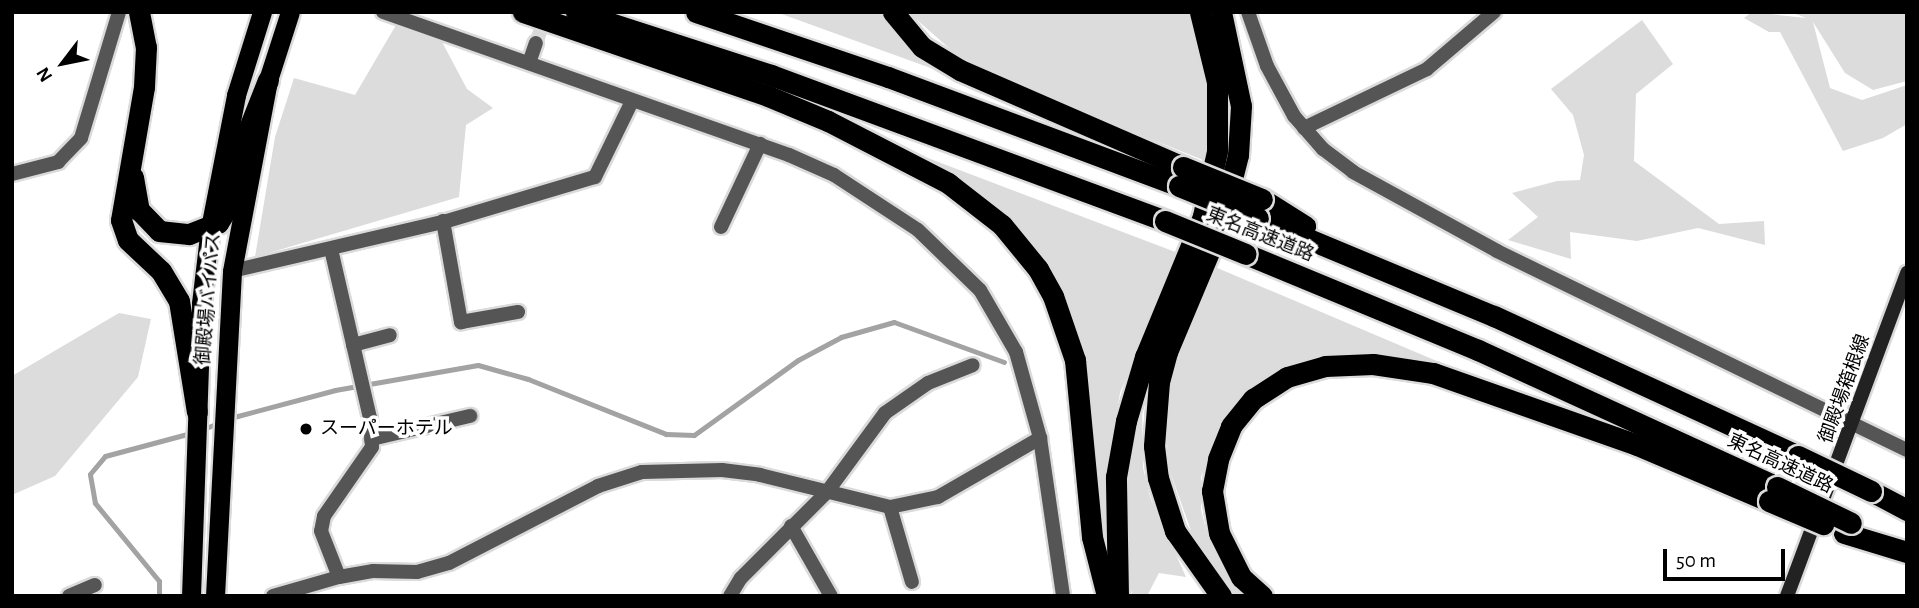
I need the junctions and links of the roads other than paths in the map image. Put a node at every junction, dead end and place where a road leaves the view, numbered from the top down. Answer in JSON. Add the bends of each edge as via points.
{"nodes":[{"id":1,"x":119,"y":12,"type":"edge"},
{"id":2,"x":262,"y":12,"type":"edge"},
{"id":3,"x":290,"y":12,"type":"edge"},
{"id":4,"x":383,"y":12,"type":"edge"},
{"id":5,"x":523,"y":12,"type":"edge"},
{"id":6,"x":576,"y":12,"type":"edge"},
{"id":7,"x":696,"y":12,"type":"edge"},
{"id":8,"x":893,"y":12,"type":"edge"},
{"id":9,"x":1200,"y":12,"type":"edge"},
{"id":10,"x":1221,"y":12,"type":"edge"},
{"id":11,"x":1248,"y":12,"type":"edge"},
{"id":12,"x":1494,"y":12,"type":"edge"},
{"id":13,"x":141,"y":20,"type":"edge"},
{"id":14,"x":536,"y":43,"type":"tunnel mouth"},
{"id":15,"x":528,"y":63,"type":"junction"},
{"id":16,"x":268,"y":80,"type":"junction"},
{"id":17,"x":632,"y":101,"type":"junction"},
{"id":18,"x":1304,"y":128,"type":"junction"},
{"id":19,"x":135,"y":139,"type":"junction"},
{"id":20,"x":760,"y":144,"type":"junction"},
{"id":21,"x":12,"y":174,"type":"edge"},
{"id":22,"x":1181,"y":176,"type":"junction"},
{"id":23,"x":443,"y":221,"type":"junction"},
{"id":24,"x":721,"y":227,"type":"dead end"},
{"id":25,"x":210,"y":228,"type":"junction"},
{"id":26,"x":331,"y":249,"type":"junction"},
{"id":27,"x":232,"y":271,"type":"junction"},
{"id":28,"x":1907,"y":273,"type":"edge"},
{"id":29,"x":518,"y":312,"type":"dead end"},
{"id":30,"x":390,"y":335,"type":"dead end"},
{"id":31,"x":353,"y":345,"type":"junction"},
{"id":32,"x":973,"y":365,"type":"dead end"},
{"id":33,"x":197,"y":412,"type":"junction"},
{"id":34,"x":470,"y":416,"type":"dead end"},
{"id":35,"x":1854,"y":422,"type":"junction"},
{"id":36,"x":371,"y":439,"type":"junction"},
{"id":37,"x":1040,"y":439,"type":"junction"},
{"id":38,"x":1907,"y":450,"type":"edge"},
{"id":39,"x":827,"y":492,"type":"junction"},
{"id":40,"x":1773,"y":494,"type":"junction"},
{"id":41,"x":890,"y":507,"type":"junction"},
{"id":42,"x":1907,"y":510,"type":"edge"},
{"id":43,"x":791,"y":526,"type":"junction"},
{"id":44,"x":1907,"y":551,"type":"edge"},
{"id":45,"x":339,"y":578,"type":"junction"},
{"id":46,"x":912,"y":582,"type":"dead end"},
{"id":47,"x":95,"y":585,"type":"dead end"},
{"id":48,"x":69,"y":596,"type":"edge"},
{"id":49,"x":191,"y":596,"type":"edge"},
{"id":50,"x":215,"y":596,"type":"edge"},
{"id":51,"x":273,"y":596,"type":"edge"},
{"id":52,"x":730,"y":596,"type":"edge"},
{"id":53,"x":831,"y":596,"type":"edge"},
{"id":54,"x":1063,"y":596,"type":"edge"},
{"id":55,"x":1107,"y":596,"type":"edge"},
{"id":56,"x":1118,"y":596,"type":"edge"},
{"id":57,"x":1221,"y":596,"type":"edge"},
{"id":58,"x":1262,"y":596,"type":"edge"},
{"id":59,"x":1787,"y":596,"type":"edge"}],
"edges":[{"from":1,"to":21,"type":"street","via":[[80,138],[58,162]]},
{"from":2,"to":25,"type":"highway","name":"御殿場バイパス","via":[[236,95]]},
{"from":3,"to":16,"type":"highway","name":"御殿場バイパス"},
{"from":4,"to":15,"type":"street"},
{"from":5,"to":55,"type":"highway","via":[[828,121],[948,183],[1002,225],[1038,269],[1053,296],[1075,360],[1092,537]]},
{"from":6,"to":40,"type":"highway","name":"東名高速道路","bridge":true,"via":[[771,75],[1165,221],[1478,350]]},
{"from":7,"to":22,"type":"highway","name":"東名高速道路"},
{"from":8,"to":22,"type":"highway","via":[[922,47],[960,70]]},
{"from":9,"to":56,"type":"highway","via":[[1217,82],[1217,151],[1203,216],[1145,356],[1122,441],[1116,488]]},
{"from":10,"to":57,"type":"highway","via":[[1241,106],[1238,155],[1216,239],[1167,352],[1159,382],[1154,446],[1158,478],[1175,531]]},
{"from":11,"to":18,"type":"street","via":[[1279,93]]},
{"from":12,"to":18,"type":"street","via":[[1467,40],[1427,69]]},
{"from":13,"to":19,"type":"highway","via":[[146,66]]},
{"from":14,"to":15,"type":"street"},
{"from":15,"to":17,"type":"street"},
{"from":16,"to":25,"type":"highway","via":[[243,144],[228,207]]},
{"from":16,"to":27,"type":"highway","name":"御殿場バイパス"},
{"from":17,"to":20,"type":"street"},
{"from":17,"to":23,"type":"street","via":[[595,177]]},
{"from":18,"to":35,"type":"street","via":[[1322,149],[1387,195]]},
{"from":19,"to":25,"type":"highway","via":[[134,192],[144,219],[169,235]]},
{"from":19,"to":33,"type":"highway","via":[[121,210],[123,230],[134,249],[168,279],[179,301]]},
{"from":20,"to":24,"type":"street"},
{"from":20,"to":37,"type":"street","via":[[834,175],[880,202],[952,260],[980,290],[1016,352]]},
{"from":22,"to":42,"type":"highway","name":"東名高速道路","bridge":true,"via":[[1798,456]]},
{"from":23,"to":26,"type":"street"},
{"from":23,"to":29,"type":"street","via":[[461,322]]},
{"from":25,"to":33,"type":"highway","name":"御殿場バイパス"},
{"from":26,"to":27,"type":"street"},
{"from":26,"to":31,"type":"street"},
{"from":27,"to":50,"type":"highway","name":"御殿場バイパス"},
{"from":28,"to":35,"type":"main road","name":"御殿場箱根線"},
{"from":30,"to":31,"type":"street"},
{"from":31,"to":36,"type":"street"},
{"from":32,"to":39,"type":"street","via":[[928,383],[885,413]]},
{"from":33,"to":49,"type":"highway","name":"御殿場バイパス"},
{"from":34,"to":36,"type":"street"},
{"from":35,"to":38,"type":"street"},
{"from":35,"to":59,"type":"main road","name":"御殿場箱根線"},
{"from":36,"to":45,"type":"street","via":[[372,447],[324,516],[321,531]]},
{"from":37,"to":41,"type":"street","via":[[938,497]]},
{"from":37,"to":54,"type":"street"},
{"from":39,"to":41,"type":"street"},
{"from":39,"to":43,"type":"street"},
{"from":39,"to":45,"type":"street","via":[[722,470],[642,472],[598,486],[449,563],[418,572],[373,571]]},
{"from":40,"to":44,"type":"highway","bridge":true},
{"from":40,"to":58,"type":"highway","via":[[1446,377],[1373,364],[1325,366],[1287,377],[1252,400],[1231,426],[1218,459],[1212,491],[1219,533],[1241,577]]},
{"from":41,"to":46,"type":"street"},
{"from":43,"to":52,"type":"street"},
{"from":43,"to":53,"type":"street"},
{"from":45,"to":51,"type":"street"},
{"from":47,"to":48,"type":"street"}]}
